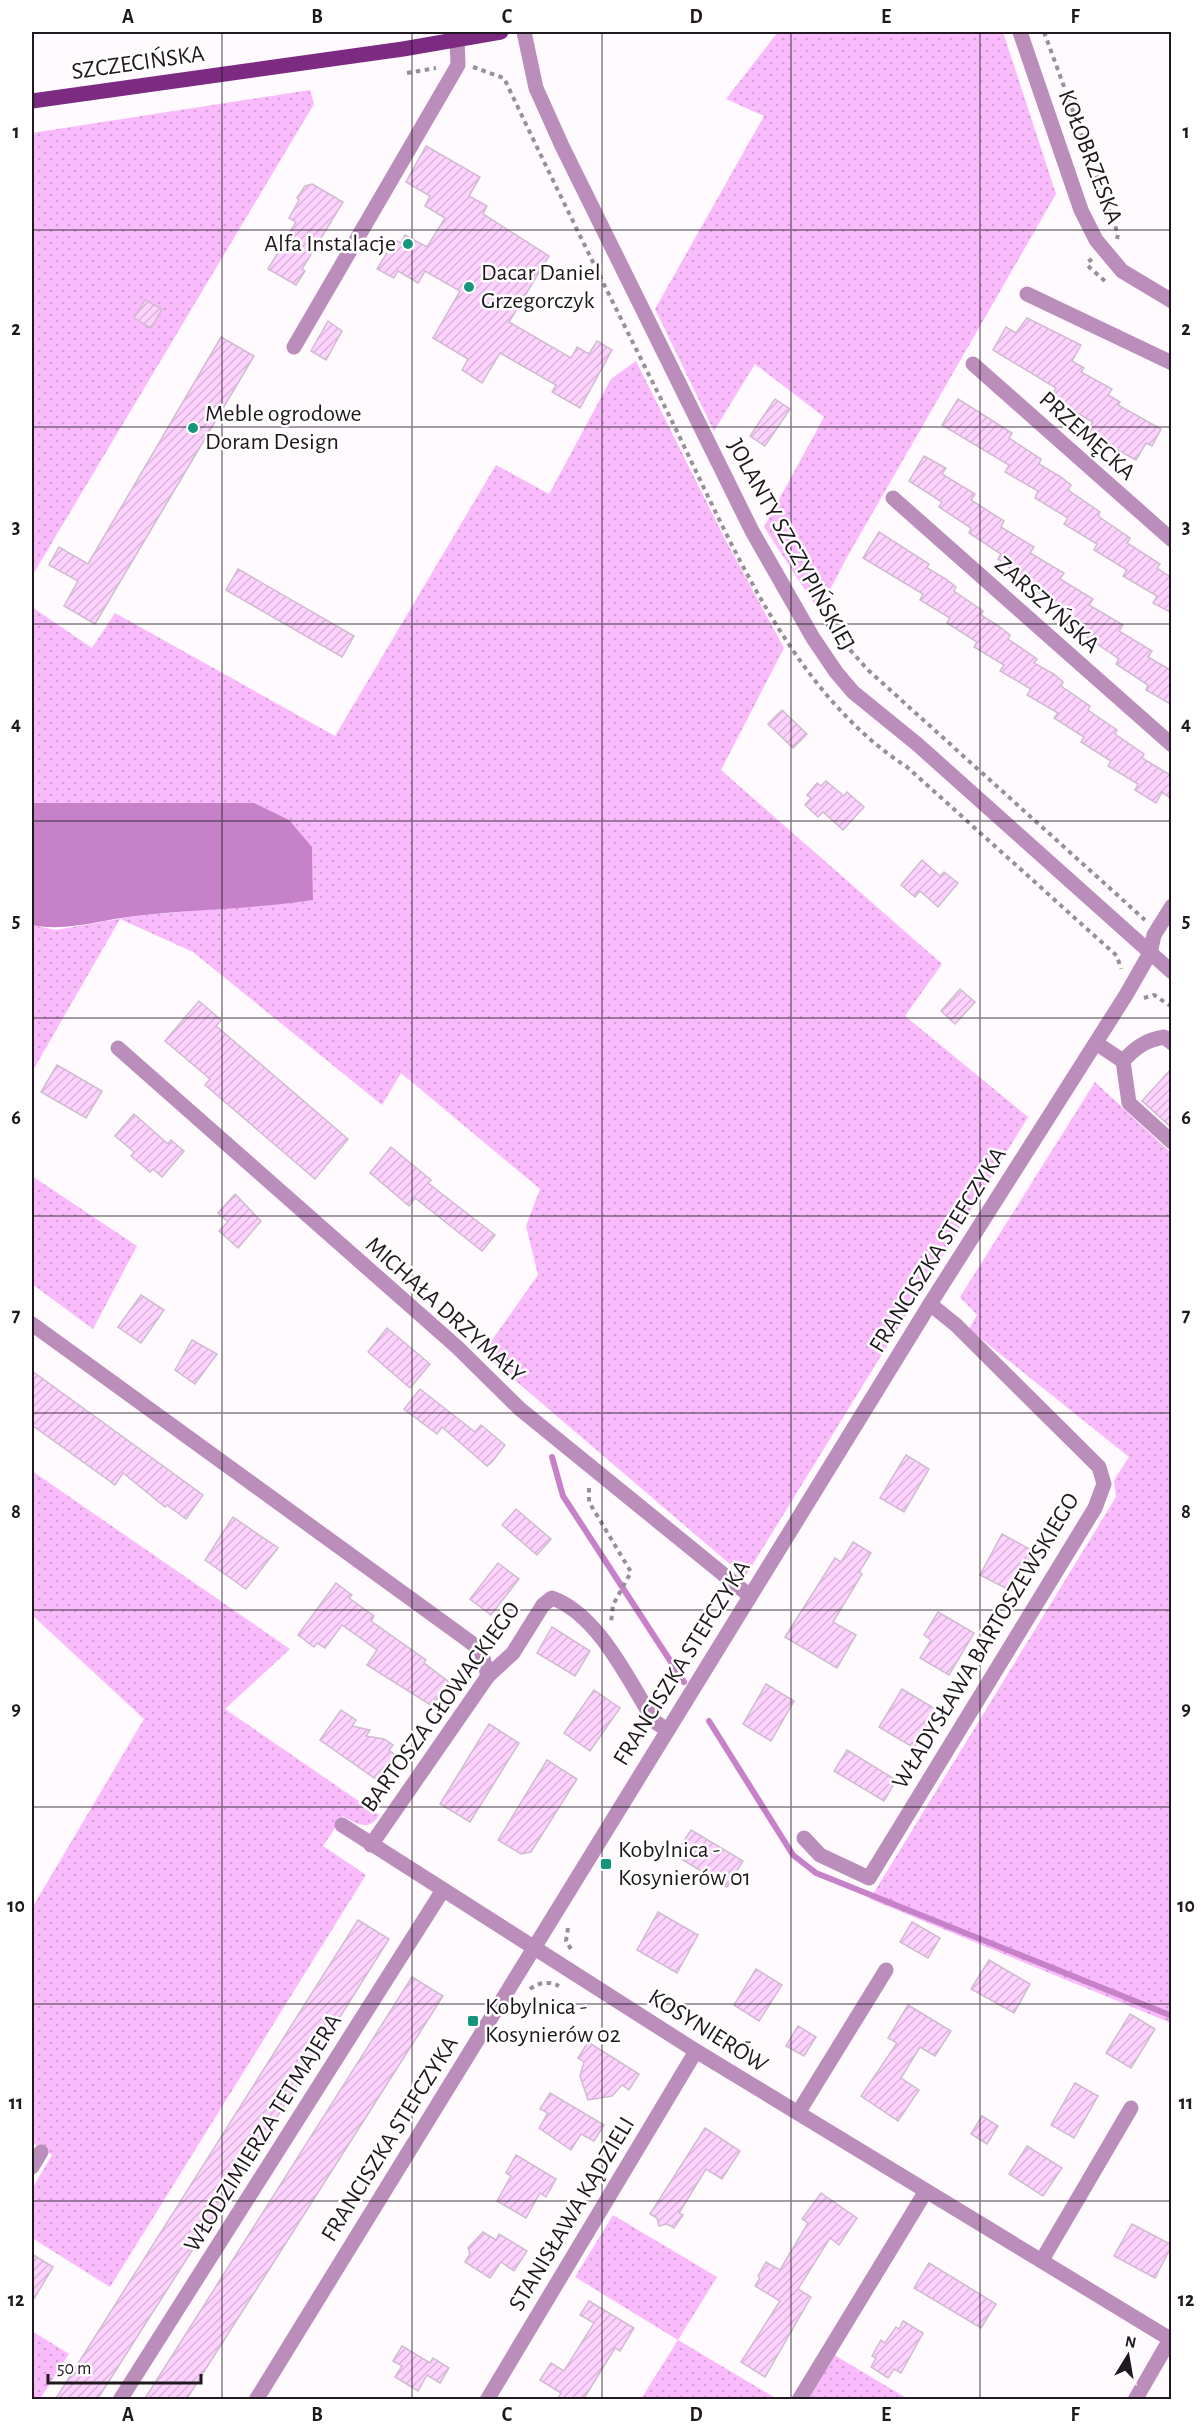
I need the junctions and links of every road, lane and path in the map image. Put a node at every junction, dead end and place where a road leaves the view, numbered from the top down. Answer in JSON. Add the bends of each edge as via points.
{"nodes":[{"id":1,"x":501,"y":32,"type":"edge"},
{"id":2,"x":524,"y":32,"type":"edge"},
{"id":3,"x":1020,"y":32,"type":"edge"},
{"id":4,"x":1044,"y":32,"type":"edge"},
{"id":5,"x":457,"y":39,"type":"junction"},
{"id":6,"x":32,"y":101,"type":"edge"},
{"id":7,"x":1118,"y":238,"type":"dead end"},
{"id":8,"x":1027,"y":294,"type":"dead end"},
{"id":9,"x":1172,"y":301,"type":"edge"},
{"id":10,"x":294,"y":347,"type":"dead end"},
{"id":11,"x":1172,"y":363,"type":"edge"},
{"id":12,"x":974,"y":364,"type":"dead end"},
{"id":13,"x":893,"y":498,"type":"dead end"},
{"id":14,"x":1172,"y":540,"type":"edge"},
{"id":15,"x":820,"y":615,"type":"dead end"},
{"id":16,"x":1172,"y":745,"type":"edge"},
{"id":17,"x":1172,"y":906,"type":"edge"},
{"id":18,"x":1156,"y":931,"type":"junction"},
{"id":19,"x":1150,"y":953,"type":"junction"},
{"id":20,"x":1172,"y":972,"type":"edge"},
{"id":21,"x":1139,"y":1003,"type":"dead end"},
{"id":22,"x":1172,"y":1007,"type":"edge"},
{"id":23,"x":1096,"y":1043,"type":"junction"},
{"id":24,"x":1172,"y":1043,"type":"edge"},
{"id":25,"x":118,"y":1048,"type":"dead end"},
{"id":26,"x":1123,"y":1061,"type":"junction"},
{"id":27,"x":1172,"y":1142,"type":"edge"},
{"id":28,"x":930,"y":1304,"type":"junction"},
{"id":29,"x":32,"y":1324,"type":"edge"},
{"id":30,"x":596,"y":1470,"type":"junction"},
{"id":31,"x":619,"y":1594,"type":"dead end"},
{"id":32,"x":750,"y":1596,"type":"junction"},
{"id":33,"x":488,"y":1676,"type":"junction"},
{"id":34,"x":667,"y":1730,"type":"junction"},
{"id":35,"x":342,"y":1825,"type":"dead end"},
{"id":36,"x":804,"y":1838,"type":"dead end"},
{"id":37,"x":371,"y":1845,"type":"junction"},
{"id":38,"x":443,"y":1890,"type":"junction"},
{"id":39,"x":534,"y":1948,"type":"junction"},
{"id":40,"x":886,"y":1970,"type":"dead end"},
{"id":41,"x":696,"y":2051,"type":"junction"},
{"id":42,"x":1131,"y":2108,"type":"dead end"},
{"id":43,"x":798,"y":2113,"type":"junction"},
{"id":44,"x":41,"y":2152,"type":"dead end"},
{"id":45,"x":32,"y":2167,"type":"edge"},
{"id":46,"x":926,"y":2191,"type":"junction"},
{"id":47,"x":1042,"y":2260,"type":"junction"},
{"id":48,"x":1171,"y":2337,"type":"edge"},
{"id":49,"x":1166,"y":2363,"type":"edge"},
{"id":50,"x":120,"y":2400,"type":"edge"},
{"id":51,"x":256,"y":2400,"type":"edge"},
{"id":52,"x":487,"y":2400,"type":"edge"},
{"id":53,"x":799,"y":2400,"type":"edge"},
{"id":54,"x":1135,"y":2400,"type":"edge"}],
"edges":[{"from":1,"to":5,"type":"main road","name":"SZCZECIŃSKA"},
{"from":2,"to":19,"type":"street","name":"JOLANTY SZCZYPIŃSKIEJ","via":[[536,88],[562,146],[752,531],[825,657],[853,692],[917,744]]},
{"from":3,"to":9,"type":"street","name":"KOŁOBRZESKA","via":[[1081,210],[1096,240],[1122,271]]},
{"from":4,"to":7,"type":"path"},
{"from":5,"to":6,"type":"main road","name":"SZCZECIŃSKA"},
{"from":5,"to":10,"type":"street","via":[[458,64]]},
{"from":8,"to":11,"type":"street"},
{"from":12,"to":14,"type":"street","name":"PRZEMĘCKA"},
{"from":13,"to":16,"type":"street","name":"ZARSZYŃSKA"},
{"from":15,"to":18,"type":"path","via":[[868,670]]},
{"from":17,"to":18,"type":"street","name":"FRANCISZKA STEFCZYKA"},
{"from":18,"to":19,"type":"street","name":"FRANCISZKA STEFCZYKA"},
{"from":19,"to":20,"type":"street","name":"JOLANTY SZCZYPIŃSKIEJ"},
{"from":19,"to":23,"type":"street","name":"FRANCISZKA STEFCZYKA"},
{"from":21,"to":22,"type":"path","via":[[1154,995]]},
{"from":23,"to":26,"type":"street"},
{"from":23,"to":28,"type":"street","name":"FRANCISZKA STEFCZYKA"},
{"from":24,"to":26,"type":"street","via":[[1164,1036],[1150,1039]]},
{"from":25,"to":30,"type":"street","name":"MICHAŁA DRZYMAŁY","via":[[457,1347],[520,1409]]},
{"from":26,"to":27,"type":"street","via":[[1129,1103]]},
{"from":28,"to":32,"type":"street","name":"FRANCISZKA STEFCZYKA"},
{"from":28,"to":36,"type":"street","name":"WŁADYSŁAWA BARTOSZEWSKIEGO","via":[[1099,1467],[1104,1484],[1095,1508],[869,1878],[820,1855]]},
{"from":29,"to":33,"type":"street","via":[[469,1641],[481,1651]]},
{"from":30,"to":31,"type":"path","via":[[590,1482],[589,1502],[631,1572]]},
{"from":30,"to":32,"type":"street","name":"MICHAŁA DRZYMAŁY"},
{"from":32,"to":34,"type":"street","name":"FRANCISZKA STEFCZYKA"},
{"from":33,"to":34,"type":"street","name":"BARTOSZA GŁOWACKIEGO","via":[[513,1653],[543,1605],[552,1598],[564,1602],[592,1625],[654,1721]]},
{"from":33,"to":37,"type":"street","name":"BARTOSZA GŁOWACKIEGO"},
{"from":34,"to":39,"type":"street","name":"FRANCISZKA STEFCZYKA"},
{"from":35,"to":37,"type":"street","name":"BARTOSZA GŁOWACKIEGO"},
{"from":37,"to":38,"type":"street","name":"BARTOSZA GŁOWACKIEGO"},
{"from":38,"to":39,"type":"street","name":"BARTOSZA GŁOWACKIEGO"},
{"from":38,"to":50,"type":"street","name":"WŁODZIMIERZA TETMAJERA"},
{"from":39,"to":41,"type":"street","name":"KOSYNIERÓW"},
{"from":39,"to":51,"type":"street","name":"FRANCISZKA STEFCZYKA"},
{"from":40,"to":43,"type":"street"},
{"from":41,"to":43,"type":"street","name":"KOSYNIERÓW"},
{"from":41,"to":52,"type":"street","name":"STANISŁAWA KĄDZIELI"},
{"from":42,"to":47,"type":"street"},
{"from":43,"to":46,"type":"street","name":"KOSYNIERÓW"},
{"from":44,"to":45,"type":"street"},
{"from":46,"to":47,"type":"street","name":"KOSYNIERÓW"},
{"from":46,"to":53,"type":"street"},
{"from":47,"to":48,"type":"street","name":"KOSYNIERÓW"},
{"from":48,"to":49,"type":"street"},
{"from":49,"to":54,"type":"street"}]}
